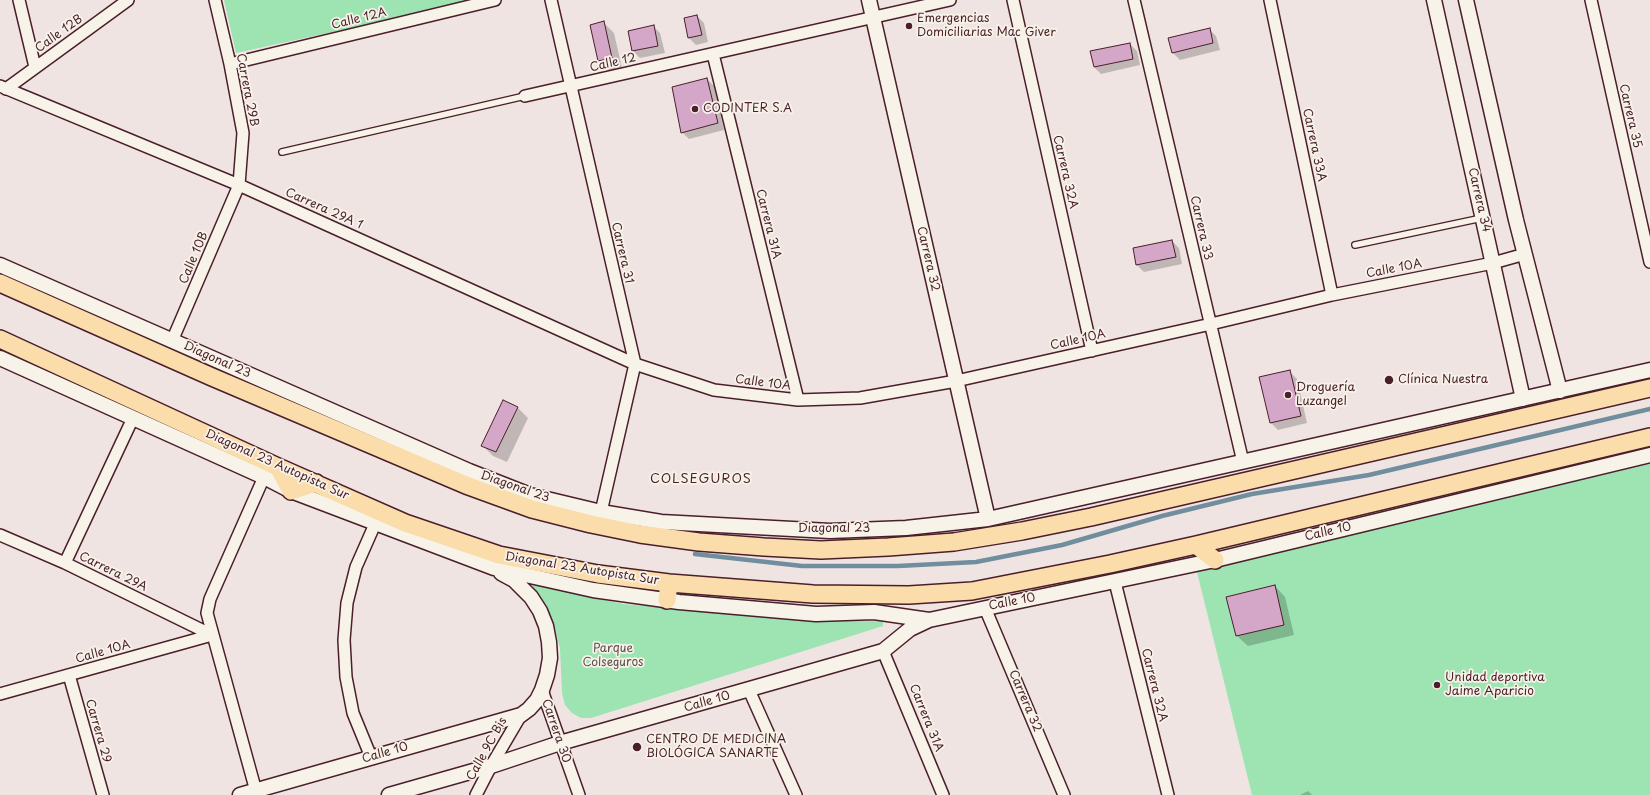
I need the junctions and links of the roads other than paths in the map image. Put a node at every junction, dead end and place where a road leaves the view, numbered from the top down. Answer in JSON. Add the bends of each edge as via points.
{"nodes":[{"id":1,"x":19,"y":0,"type":"edge"},
{"id":2,"x":128,"y":0,"type":"edge"},
{"id":3,"x":215,"y":0,"type":"edge"},
{"id":4,"x":495,"y":0,"type":"edge"},
{"id":5,"x":551,"y":0,"type":"edge"},
{"id":6,"x":869,"y":0,"type":"edge"},
{"id":7,"x":950,"y":0,"type":"edge"},
{"id":8,"x":1013,"y":0,"type":"edge"},
{"id":9,"x":1134,"y":0,"type":"edge"},
{"id":10,"x":1270,"y":0,"type":"edge"},
{"id":11,"x":1434,"y":0,"type":"edge"},
{"id":12,"x":1466,"y":0,"type":"edge"},
{"id":13,"x":1591,"y":0,"type":"edge"},
{"id":14,"x":111,"y":5,"type":"edge"},
{"id":15,"x":873,"y":18,"type":"junction"},
{"id":16,"x":713,"y":54,"type":"junction"},
{"id":17,"x":230,"y":64,"type":"junction"},
{"id":18,"x":35,"y":68,"type":"junction"},
{"id":19,"x":571,"y":86,"type":"junction"},
{"id":20,"x":3,"y":87,"type":"edge"},
{"id":21,"x":525,"y":96,"type":"joint"},
{"id":22,"x":282,"y":152,"type":"dead end"},
{"id":23,"x":239,"y":185,"type":"junction"},
{"id":24,"x":1483,"y":218,"type":"junction"},
{"id":25,"x":1355,"y":245,"type":"dead end"},
{"id":26,"x":1525,"y":254,"type":"junction"},
{"id":27,"x":1650,"y":262,"type":"edge"},
{"id":28,"x":1493,"y":263,"type":"junction"},
{"id":29,"x":0,"y":265,"type":"edge"},
{"id":30,"x":0,"y":283,"type":"edge"},
{"id":31,"x":1332,"y":295,"type":"junction"},
{"id":32,"x":1211,"y":324,"type":"junction"},
{"id":33,"x":0,"y":338,"type":"edge"},
{"id":34,"x":172,"y":341,"type":"junction"},
{"id":35,"x":1092,"y":350,"type":"junction"},
{"id":36,"x":0,"y":358,"type":"edge"},
{"id":37,"x":635,"y":364,"type":"junction"},
{"id":38,"x":1650,"y":370,"type":"edge"},
{"id":39,"x":956,"y":381,"type":"junction"},
{"id":40,"x":1650,"y":388,"type":"edge"},
{"id":41,"x":1560,"y":391,"type":"junction"},
{"id":42,"x":1523,"y":399,"type":"junction"},
{"id":43,"x":798,"y":400,"type":"junction"},
{"id":44,"x":133,"y":418,"type":"junction"},
{"id":45,"x":1650,"y":437,"type":"edge"},
{"id":46,"x":1650,"y":455,"type":"edge"},
{"id":47,"x":1243,"y":462,"type":"junction"},
{"id":48,"x":278,"y":467,"type":"junction"},
{"id":49,"x":264,"y":478,"type":"junction"},
{"id":50,"x":316,"y":483,"type":"junction"},
{"id":51,"x":291,"y":491,"type":"junction"},
{"id":52,"x":601,"y":512,"type":"junction"},
{"id":53,"x":988,"y":519,"type":"junction"},
{"id":54,"x":375,"y":524,"type":"junction"},
{"id":55,"x":0,"y":535,"type":"edge"},
{"id":56,"x":1229,"y":537,"type":"junction"},
{"id":57,"x":1196,"y":545,"type":"junction"},
{"id":58,"x":1217,"y":559,"type":"junction"},
{"id":59,"x":65,"y":563,"type":"junction"},
{"id":60,"x":1110,"y":564,"type":"joint"},
{"id":61,"x":494,"y":568,"type":"junction"},
{"id":62,"x":1115,"y":582,"type":"junction"},
{"id":63,"x":669,"y":583,"type":"junction"},
{"id":64,"x":667,"y":600,"type":"junction"},
{"id":65,"x":985,"y":608,"type":"junction"},
{"id":66,"x":929,"y":620,"type":"junction"},
{"id":67,"x":212,"y":635,"type":"junction"},
{"id":68,"x":883,"y":651,"type":"junction"},
{"id":69,"x":69,"y":675,"type":"junction"},
{"id":70,"x":542,"y":690,"type":"junction"},
{"id":71,"x":749,"y":690,"type":"junction"},
{"id":72,"x":0,"y":694,"type":"edge"},
{"id":73,"x":521,"y":715,"type":"junction"},
{"id":74,"x":560,"y":743,"type":"junction"},
{"id":75,"x":371,"y":757,"type":"junction"},
{"id":76,"x":490,"y":766,"type":"junction"},
{"id":77,"x":256,"y":793,"type":"edge"},
{"id":78,"x":103,"y":795,"type":"edge"},
{"id":79,"x":240,"y":795,"type":"edge"},
{"id":80,"x":389,"y":795,"type":"edge"},
{"id":81,"x":476,"y":795,"type":"edge"},
{"id":82,"x":579,"y":795,"type":"edge"},
{"id":83,"x":796,"y":795,"type":"edge"},
{"id":84,"x":943,"y":795,"type":"edge"},
{"id":85,"x":1064,"y":795,"type":"edge"},
{"id":86,"x":1168,"y":795,"type":"edge"}],
"edges":[{"from":1,"to":18,"type":"street"},
{"from":2,"to":14,"type":"street","name":"Calle 12B"},
{"from":3,"to":17,"type":"street","name":"Carrera 29B"},
{"from":4,"to":17,"type":"street","name":"Calle 12A"},
{"from":5,"to":19,"type":"street","name":"Carrera 31"},
{"from":6,"to":15,"type":"street","name":"Carrera 32"},
{"from":7,"to":15,"type":"street","name":"Calle 12"},
{"from":8,"to":35,"type":"street","name":"Carrera 32A"},
{"from":9,"to":32,"type":"street","name":"Carrera 33"},
{"from":10,"to":31,"type":"street","name":"Carrera 33A"},
{"from":11,"to":24,"type":"street","name":"Carrera 34"},
{"from":12,"to":26,"type":"street"},
{"from":13,"to":27,"type":"street","name":"Carrera 35"},
{"from":14,"to":18,"type":"street","name":"Calle 12B"},
{"from":15,"to":16,"type":"street","name":"Calle 12"},
{"from":15,"to":39,"type":"street","name":"Carrera 32"},
{"from":16,"to":19,"type":"street","name":"Calle 12"},
{"from":16,"to":43,"type":"street","name":"Carrera 31A"},
{"from":17,"to":23,"type":"street","name":"Carrera 29B","via":[[243,133]]},
{"from":18,"to":20,"type":"street","name":"Calle 12B"},
{"from":19,"to":21,"type":"street","name":"Calle 12"},
{"from":19,"to":37,"type":"street","name":"Carrera 31"},
{"from":20,"to":23,"type":"street","name":"Carrera 29A 1"},
{"from":21,"to":22,"type":"lane","name":"Calle 12"},
{"from":23,"to":34,"type":"street","name":"Calle 10B"},
{"from":23,"to":37,"type":"street","name":"Carrera 29A 1"},
{"from":24,"to":25,"type":"lane"},
{"from":24,"to":28,"type":"street","name":"Carrera 34"},
{"from":26,"to":28,"type":"street","name":"Calle 10A"},
{"from":26,"to":41,"type":"street"},
{"from":28,"to":31,"type":"street","name":"Calle 10A"},
{"from":28,"to":42,"type":"street","name":"Carrera 34"},
{"from":29,"to":34,"type":"street","name":"Diagonal 23"},
{"from":30,"to":40,"type":"main road","via":[[466,485],[532,508],[640,534],[699,542],[821,550],[954,542],[1022,531]]},
{"from":31,"to":32,"type":"street","name":"Calle 10A"},
{"from":32,"to":35,"type":"street","name":"Calle 10A"},
{"from":32,"to":47,"type":"street","name":"Carrera 33"},
{"from":33,"to":48,"type":"main road","name":"Diagonal 23 Autopista Sur"},
{"from":34,"to":52,"type":"street","name":"Diagonal 23","via":[[469,471],[530,495]]},
{"from":35,"to":39,"type":"street","name":"Calle 10A"},
{"from":36,"to":44,"type":"street"},
{"from":37,"to":43,"type":"street","name":"Calle 10A","via":[[714,390]]},
{"from":37,"to":52,"type":"street","name":"Carrera 31"},
{"from":38,"to":41,"type":"street"},
{"from":39,"to":43,"type":"street","name":"Calle 10A","via":[[860,398]]},
{"from":39,"to":53,"type":"street","name":"Carrera 32"},
{"from":41,"to":42,"type":"street"},
{"from":42,"to":47,"type":"street"},
{"from":44,"to":49,"type":"street"},
{"from":44,"to":59,"type":"street"},
{"from":45,"to":56,"type":"main road","name":"Calle 10"},
{"from":46,"to":58,"type":"street","name":"Calle 10"},
{"from":47,"to":53,"type":"street","name":"Diagonal 23"},
{"from":48,"to":50,"type":"main road","name":"Diagonal 23 Autopista Sur"},
{"from":48,"to":51,"type":"main road"},
{"from":49,"to":51,"type":"street"},
{"from":49,"to":67,"type":"street","via":[[210,599],[207,613]]},
{"from":50,"to":51,"type":"main road"},
{"from":50,"to":63,"type":"main road","name":"Diagonal 23 Autopista Sur","via":[[405,523],[499,555],[598,574]]},
{"from":51,"to":54,"type":"street"},
{"from":52,"to":53,"type":"street","name":"Diagonal 23","via":[[661,522],[830,531],[906,528]]},
{"from":54,"to":61,"type":"street"},
{"from":54,"to":75,"type":"street","via":[[356,567],[347,603],[344,640],[346,676],[353,713]]},
{"from":55,"to":59,"type":"street","name":"Carrera 29A"},
{"from":56,"to":57,"type":"main road","name":"Calle 10"},
{"from":56,"to":58,"type":"main road"},
{"from":57,"to":58,"type":"main road"},
{"from":57,"to":60,"type":"main road","name":"Calle 10"},
{"from":58,"to":62,"type":"street","name":"Calle 10"},
{"from":59,"to":67,"type":"street","name":"Carrera 29A"},
{"from":60,"to":63,"type":"main road","name":"Diagonal 23 Autopista Sur","via":[[972,591],[909,595],[813,594]]},
{"from":61,"to":64,"type":"street","via":[[593,590]]},
{"from":61,"to":70,"type":"street","name":"Carrera 30","via":[[514,580],[531,597],[546,626],[550,658]]},
{"from":62,"to":65,"type":"street","name":"Calle 10"},
{"from":62,"to":86,"type":"street","name":"Carrera 32A"},
{"from":63,"to":64,"type":"main road"},
{"from":64,"to":66,"type":"street","via":[[816,614],[874,612]]},
{"from":65,"to":66,"type":"street","name":"Calle 10"},
{"from":65,"to":85,"type":"street","name":"Carrera 32"},
{"from":66,"to":68,"type":"street","name":"Calle 10","via":[[910,629]]},
{"from":67,"to":69,"type":"street","name":"Calle 10A"},
{"from":67,"to":77,"type":"street"},
{"from":68,"to":71,"type":"street","name":"Calle 10"},
{"from":68,"to":84,"type":"street","name":"Carrera 31A"},
{"from":69,"to":72,"type":"street","name":"Calle 10A"},
{"from":69,"to":78,"type":"street","name":"Carrera 29"},
{"from":70,"to":73,"type":"street","name":"Calle 10","via":[[533,704]]},
{"from":70,"to":74,"type":"street","name":"Carrera 30"},
{"from":71,"to":74,"type":"street","name":"Calle 10"},
{"from":71,"to":83,"type":"street"},
{"from":73,"to":75,"type":"street","name":"Calle 10"},
{"from":73,"to":76,"type":"street","name":"Calle 9C Bis"},
{"from":74,"to":76,"type":"street","name":"Calle 10"},
{"from":74,"to":82,"type":"street","name":"Carrera 30"},
{"from":75,"to":77,"type":"street","name":"Calle 10"},
{"from":76,"to":80,"type":"street","name":"Calle 10"},
{"from":76,"to":81,"type":"street","name":"Calle 9C Bis"},
{"from":77,"to":79,"type":"street","name":"Calle 10"}]}
